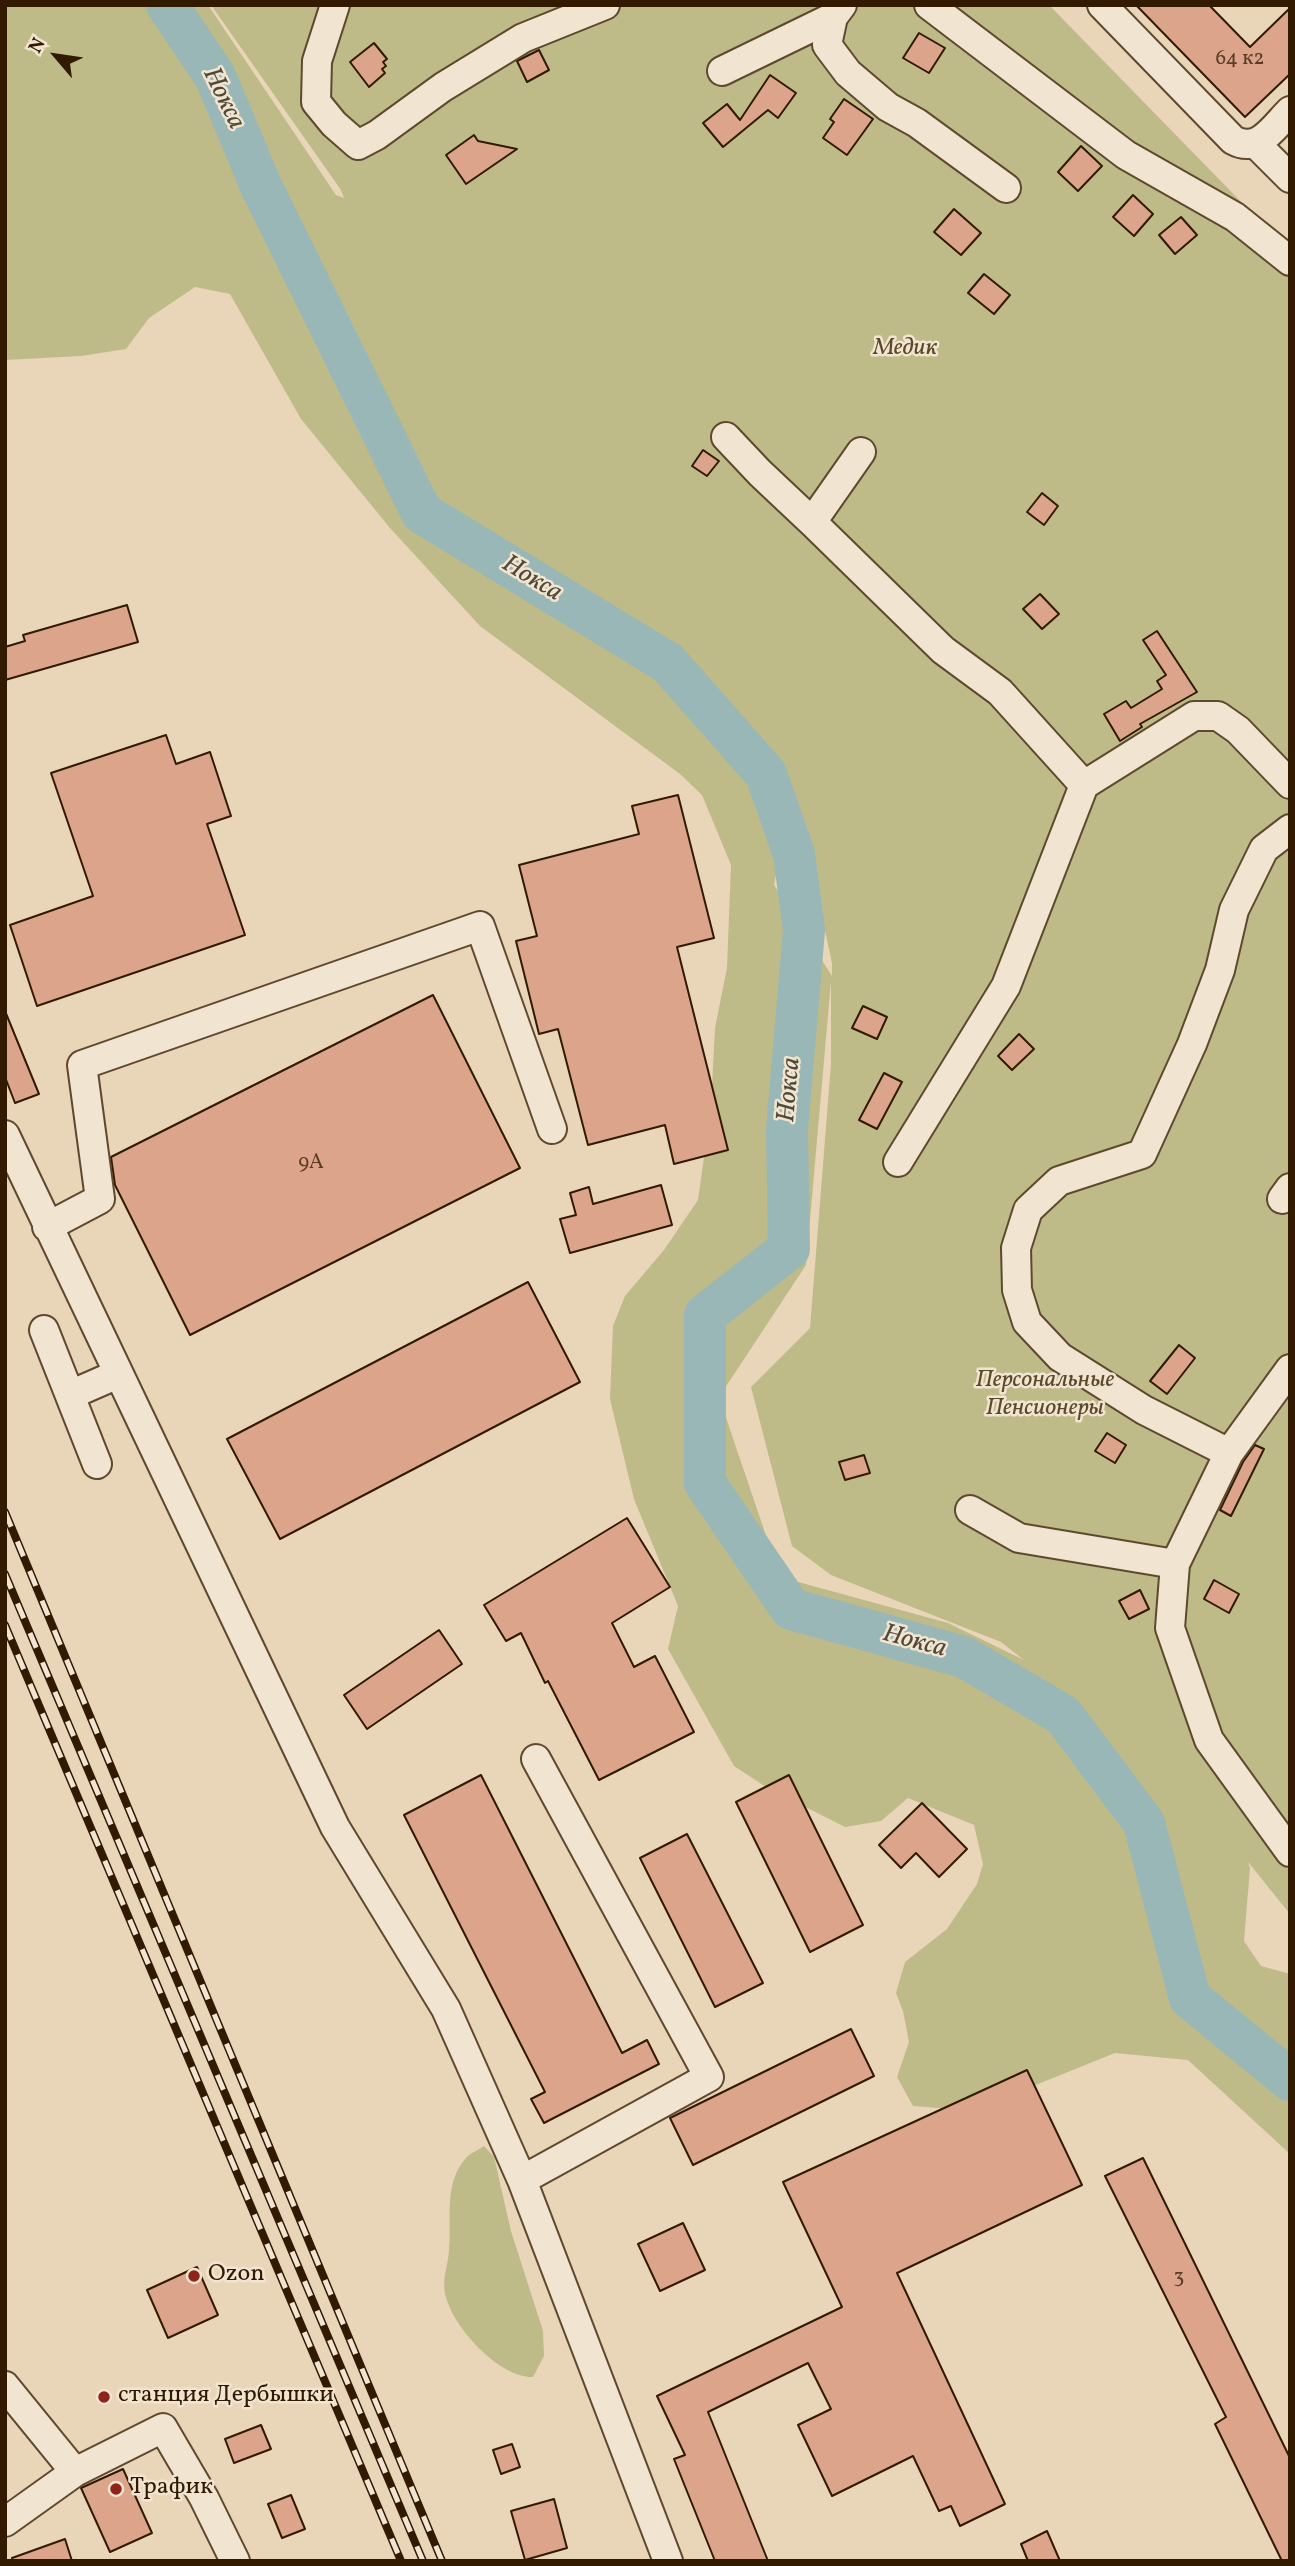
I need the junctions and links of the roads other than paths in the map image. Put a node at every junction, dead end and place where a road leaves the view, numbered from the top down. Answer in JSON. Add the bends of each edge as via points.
{"nodes":[{"id":1,"x":335,"y":5,"type":"edge"},
{"id":2,"x":605,"y":5,"type":"edge"},
{"id":3,"x":929,"y":5,"type":"edge"},
{"id":4,"x":1102,"y":5,"type":"edge"},
{"id":5,"x":837,"y":11,"type":"edge"},
{"id":6,"x":722,"y":71,"type":"dead end"},
{"id":7,"x":1290,"y":111,"type":"edge"},
{"id":8,"x":1256,"y":144,"type":"junction"},
{"id":9,"x":1290,"y":178,"type":"edge"},
{"id":10,"x":1006,"y":188,"type":"dead end"},
{"id":11,"x":1290,"y":261,"type":"edge"},
{"id":12,"x":726,"y":437,"type":"dead end"},
{"id":13,"x":860,"y":452,"type":"dead end"},
{"id":14,"x":813,"y":522,"type":"junction"},
{"id":15,"x":1290,"y":784,"type":"edge"},
{"id":16,"x":1084,"y":785,"type":"junction"},
{"id":17,"x":1290,"y":830,"type":"edge"},
{"id":18,"x":552,"y":1129,"type":"dead end"},
{"id":19,"x":5,"y":1135,"type":"edge"},
{"id":20,"x":898,"y":1162,"type":"dead end"},
{"id":21,"x":47,"y":1227,"type":"junction"},
{"id":22,"x":44,"y":1329,"type":"dead end"},
{"id":23,"x":1290,"y":1369,"type":"edge"},
{"id":24,"x":118,"y":1374,"type":"junction"},
{"id":25,"x":70,"y":1395,"type":"junction"},
{"id":26,"x":1229,"y":1454,"type":"junction"},
{"id":27,"x":97,"y":1464,"type":"dead end"},
{"id":28,"x":970,"y":1510,"type":"dead end"},
{"id":29,"x":1175,"y":1564,"type":"junction"},
{"id":30,"x":536,"y":1759,"type":"dead end"},
{"id":31,"x":1290,"y":1852,"type":"edge"},
{"id":32,"x":522,"y":2180,"type":"junction"},
{"id":33,"x":5,"y":2386,"type":"edge"},
{"id":34,"x":75,"y":2472,"type":"junction"},
{"id":35,"x":5,"y":2522,"type":"edge"},
{"id":36,"x":235,"y":2561,"type":"edge"},
{"id":37,"x":668,"y":2561,"type":"edge"}],
"edges":[{"from":1,"to":2,"type":"street","via":[[317,61],[316,102],[358,145],[523,38]]},
{"from":3,"to":11,"type":"street","via":[[1126,155],[1236,217]]},
{"from":4,"to":8,"type":"street","via":[[1233,140]]},
{"from":5,"to":6,"type":"street"},
{"from":5,"to":10,"type":"street","via":[[827,45],[848,73],[888,107]]},
{"from":7,"to":8,"type":"street"},
{"from":8,"to":9,"type":"street"},
{"from":12,"to":14,"type":"street"},
{"from":13,"to":14,"type":"street"},
{"from":14,"to":16,"type":"street","via":[[943,650],[999,692]]},
{"from":15,"to":16,"type":"street","via":[[1238,730],[1218,716],[1194,716]]},
{"from":16,"to":20,"type":"street","via":[[1006,986]]},
{"from":17,"to":26,"type":"street","via":[[1264,849],[1234,910],[1220,970],[1142,1154],[1059,1181],[1028,1210],[1016,1248],[1017,1290],[1027,1322],[1060,1357],[1144,1410]]},
{"from":18,"to":21,"type":"street","via":[[480,926],[82,1065],[100,1199]]},
{"from":19,"to":21,"type":"street"},
{"from":21,"to":24,"type":"street"},
{"from":22,"to":25,"type":"street"},
{"from":23,"to":26,"type":"street"},
{"from":24,"to":25,"type":"street"},
{"from":24,"to":32,"type":"street","via":[[335,1827],[446,2009]]},
{"from":25,"to":27,"type":"street"},
{"from":26,"to":29,"type":"street"},
{"from":28,"to":29,"type":"street","via":[[1019,1538]]},
{"from":29,"to":31,"type":"street","via":[[1170,1629],[1209,1740]]},
{"from":30,"to":32,"type":"street","via":[[709,2077]]},
{"from":32,"to":37,"type":"street"},
{"from":33,"to":34,"type":"street"},
{"from":34,"to":35,"type":"street"},
{"from":34,"to":36,"type":"street","via":[[163,2428],[205,2498]]}]}
